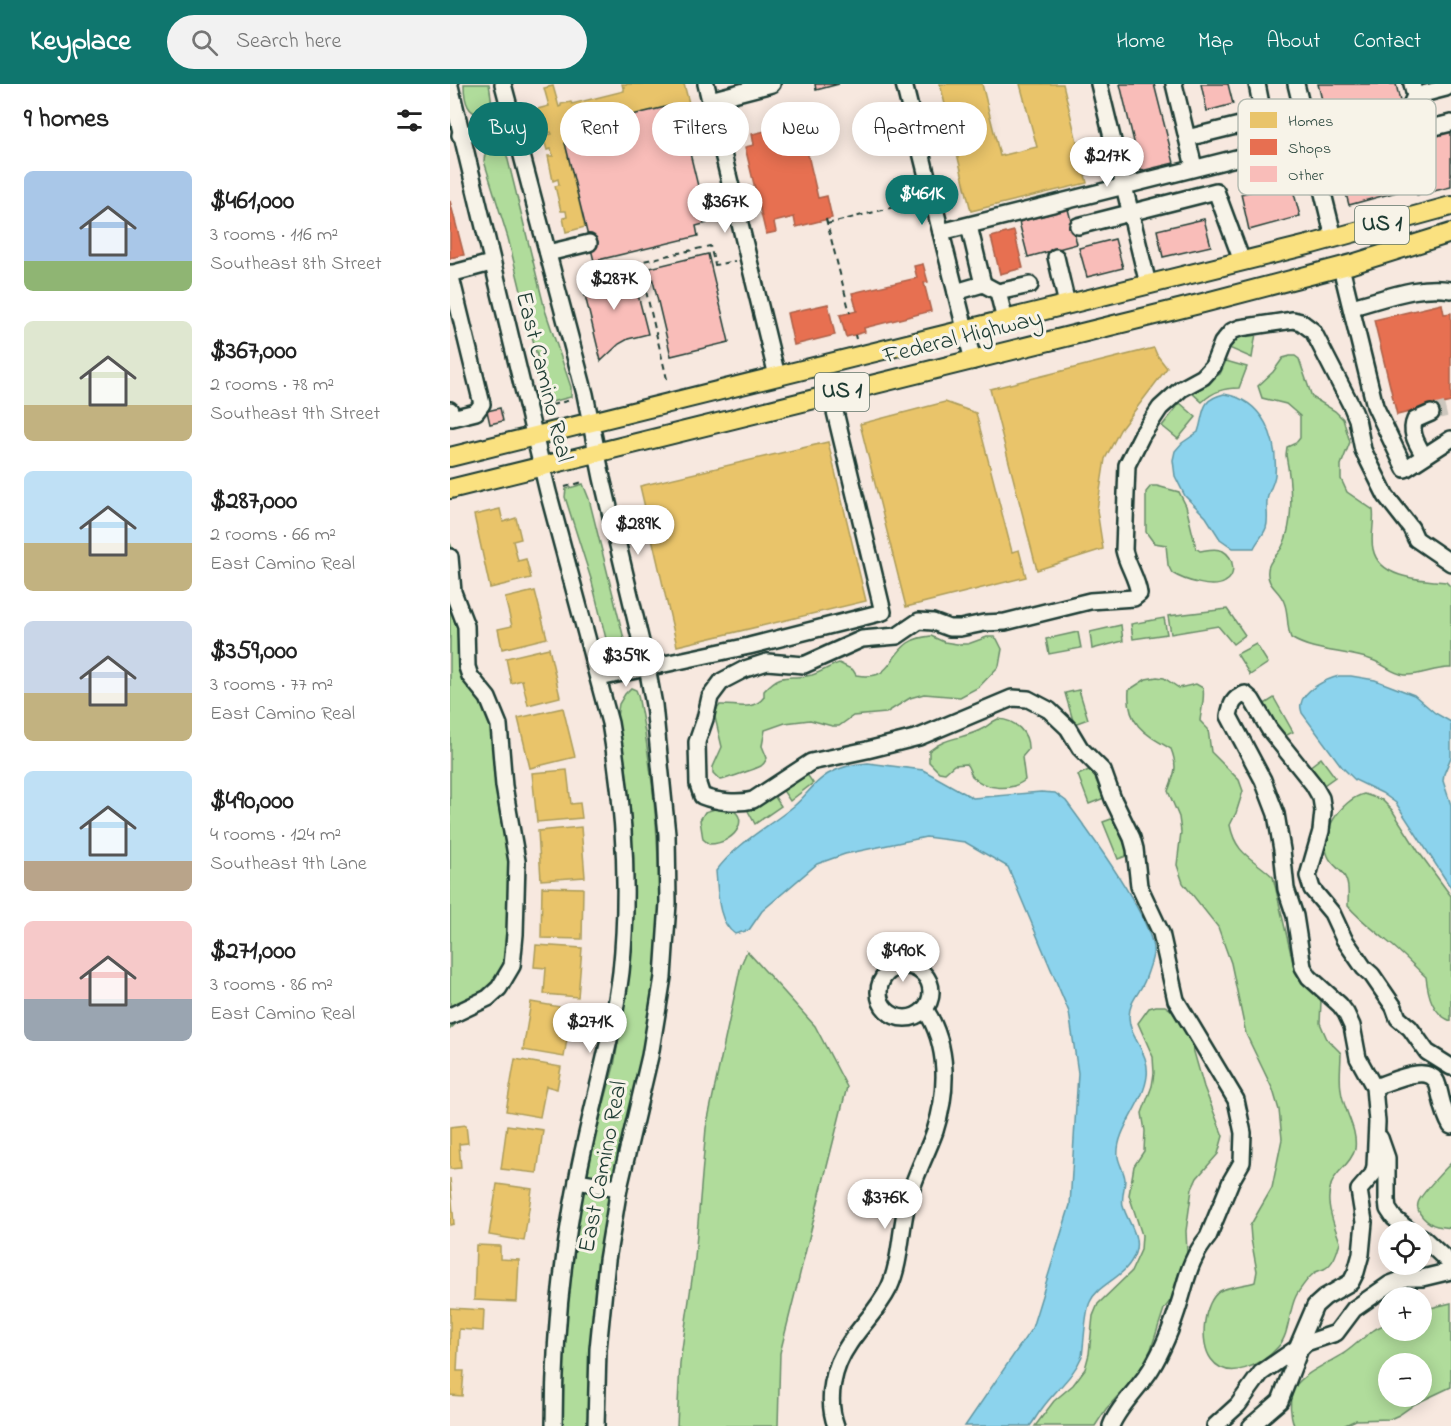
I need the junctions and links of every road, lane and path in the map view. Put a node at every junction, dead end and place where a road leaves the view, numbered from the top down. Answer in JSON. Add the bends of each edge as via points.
{"nodes":[{"id":1,"x":503,"y":84,"type":"edge"},
{"id":2,"x":706,"y":84,"type":"edge"},
{"id":3,"x":772,"y":84,"type":"edge"},
{"id":4,"x":904,"y":84,"type":"edge"},
{"id":5,"x":1099,"y":84,"type":"edge"},
{"id":6,"x":1174,"y":84,"type":"edge"},
{"id":7,"x":1296,"y":84,"type":"edge"},
{"id":8,"x":1445,"y":84,"type":"edge"},
{"id":9,"x":450,"y":86,"type":"edge"},
{"id":10,"x":1414,"y":90,"type":"edge"},
{"id":11,"x":1300,"y":99,"type":"edge"},
{"id":12,"x":710,"y":100,"type":"junction"},
{"id":13,"x":508,"y":102,"type":"edge"},
{"id":14,"x":452,"y":105,"type":"edge"},
{"id":15,"x":1451,"y":123,"type":"edge"},
{"id":16,"x":1238,"y":125,"type":"edge"},
{"id":17,"x":1436,"y":126,"type":"edge"},
{"id":18,"x":468,"y":133,"type":"edge"},
{"id":19,"x":460,"y":135,"type":"junction"},
{"id":20,"x":1187,"y":138,"type":"junction"},
{"id":21,"x":522,"y":156,"type":"edge"},
{"id":22,"x":1238,"y":156,"type":"edge"},
{"id":23,"x":1194,"y":167,"type":"junction"},
{"id":24,"x":1124,"y":187,"type":"junction"},
{"id":25,"x":1324,"y":195,"type":"edge"},
{"id":26,"x":1451,"y":206,"type":"edge"},
{"id":27,"x":1130,"y":212,"type":"junction"},
{"id":28,"x":918,"y":218,"type":"dead end"},
{"id":29,"x":969,"y":226,"type":"junction"},
{"id":30,"x":1078,"y":226,"type":"dead end"},
{"id":31,"x":941,"y":232,"type":"junction"},
{"id":32,"x":1451,"y":233,"type":"edge"},
{"id":33,"x":1334,"y":238,"type":"junction"},
{"id":34,"x":589,"y":243,"type":"dead end"},
{"id":35,"x":548,"y":253,"type":"junction"},
{"id":36,"x":1056,"y":256,"type":"dead end"},
{"id":37,"x":748,"y":259,"type":"junction"},
{"id":38,"x":1242,"y":261,"type":"junction"},
{"id":39,"x":491,"y":263,"type":"junction"},
{"id":40,"x":1341,"y":267,"type":"junction"},
{"id":41,"x":450,"y":273,"type":"edge"},
{"id":42,"x":983,"y":284,"type":"junction"},
{"id":43,"x":1148,"y":284,"type":"junction"},
{"id":44,"x":1030,"y":285,"type":"dead end"},
{"id":45,"x":1451,"y":290,"type":"edge"},
{"id":46,"x":956,"y":292,"type":"junction"},
{"id":47,"x":998,"y":292,"type":"junction"},
{"id":48,"x":1067,"y":304,"type":"junction"},
{"id":49,"x":1352,"y":307,"type":"junction"},
{"id":50,"x":850,"y":313,"type":"dead end"},
{"id":51,"x":1005,"y":320,"type":"junction"},
{"id":52,"x":965,"y":330,"type":"junction"},
{"id":53,"x":855,"y":334,"type":"dead end"},
{"id":54,"x":856,"y":339,"type":"dead end"},
{"id":55,"x":973,"y":361,"type":"junction"},
{"id":56,"x":777,"y":376,"type":"junction"},
{"id":57,"x":667,"y":379,"type":"dead end"},
{"id":58,"x":831,"y":395,"type":"junction"},
{"id":59,"x":571,"y":400,"type":"dead end"},
{"id":60,"x":552,"y":405,"type":"dead end"},
{"id":61,"x":1431,"y":413,"type":"tunnel mouth"},
{"id":62,"x":451,"y":416,"type":"edge"},
{"id":63,"x":590,"y":421,"type":"junction"},
{"id":64,"x":534,"y":435,"type":"junction"},
{"id":65,"x":1451,"y":439,"type":"edge"},
{"id":66,"x":597,"y":452,"type":"junction"},
{"id":67,"x":1424,"y":456,"type":"junction"},
{"id":68,"x":450,"y":457,"type":"edge"},
{"id":69,"x":541,"y":466,"type":"junction"},
{"id":70,"x":583,"y":482,"type":"dead end"},
{"id":71,"x":565,"y":487,"type":"dead end"},
{"id":72,"x":450,"y":489,"type":"edge"},
{"id":73,"x":450,"y":557,"type":"edge"},
{"id":74,"x":1451,"y":563,"type":"edge"},
{"id":75,"x":647,"y":667,"type":"junction"},
{"id":76,"x":598,"y":678,"type":"junction"},
{"id":77,"x":925,"y":1009,"type":"dead end"},
{"id":78,"x":450,"y":1016,"type":"edge"},
{"id":79,"x":1451,"y":1067,"type":"edge"},
{"id":80,"x":1374,"y":1087,"type":"junction"},
{"id":81,"x":1451,"y":1126,"type":"edge"},
{"id":82,"x":1377,"y":1132,"type":"junction"},
{"id":83,"x":577,"y":1181,"type":"junction"},
{"id":84,"x":618,"y":1188,"type":"junction"},
{"id":85,"x":1398,"y":1221,"type":"edge"},
{"id":86,"x":1432,"y":1244,"type":"edge"},
{"id":87,"x":1451,"y":1264,"type":"edge"},
{"id":88,"x":1451,"y":1271,"type":"edge"},
{"id":89,"x":554,"y":1426,"type":"edge"},
{"id":90,"x":596,"y":1426,"type":"edge"},
{"id":91,"x":836,"y":1426,"type":"edge"},
{"id":92,"x":1111,"y":1426,"type":"edge"},
{"id":93,"x":1215,"y":1426,"type":"edge"},
{"id":94,"x":1251,"y":1426,"type":"edge"}],
"edges":[{"from":1,"to":13,"type":"street","name":"East Camino Real"},
{"from":2,"to":12,"type":"street"},
{"from":3,"to":12,"type":"street"},
{"from":4,"to":31,"type":"street"},
{"from":5,"to":24,"type":"street"},
{"from":6,"to":20,"type":"street"},
{"from":7,"to":11,"type":"street"},
{"from":8,"to":10,"type":"street","via":[[1446,88]]},
{"from":9,"to":14,"type":"street","name":"East Camino Real"},
{"from":12,"to":37,"type":"street"},
{"from":14,"to":19,"type":"street","name":"East Camino Real"},
{"from":15,"to":17,"type":"street"},
{"from":16,"to":20,"type":"street"},
{"from":18,"to":19,"type":"street"},
{"from":19,"to":39,"type":"street","name":"East Camino Real"},
{"from":20,"to":23,"type":"street"},
{"from":21,"to":35,"type":"street","name":"East Camino Real"},
{"from":22,"to":23,"type":"street"},
{"from":23,"to":24,"type":"street"},
{"from":24,"to":27,"type":"street"},
{"from":24,"to":29,"type":"street"},
{"from":25,"to":33,"type":"street"},
{"from":26,"to":33,"type":"main road","name":"Federal Highway","number":"US 1"},
{"from":27,"to":30,"type":"street"},
{"from":27,"to":38,"type":"street","via":[[1216,191]]},
{"from":27,"to":43,"type":"street"},
{"from":28,"to":50,"type":"path","via":[[914,202],[827,221]]},
{"from":29,"to":31,"type":"street"},
{"from":29,"to":42,"type":"street"},
{"from":31,"to":46,"type":"street"},
{"from":32,"to":40,"type":"main road","name":"Federal Highway","number":"US 1"},
{"from":33,"to":38,"type":"main road","name":"Federal Highway","number":"US 1"},
{"from":34,"to":35,"type":"street"},
{"from":35,"to":63,"type":"street","name":"East Camino Real"},
{"from":36,"to":48,"type":"street"},
{"from":37,"to":56,"type":"street"},
{"from":37,"to":57,"type":"path","via":[[715,265],[710,246],[639,262]]},
{"from":38,"to":43,"type":"main road","name":"Federal Highway","number":"US 1"},
{"from":39,"to":41,"type":"street"},
{"from":39,"to":64,"type":"street","name":"East Camino Real"},
{"from":40,"to":49,"type":"street"},
{"from":40,"to":55,"type":"main road","name":"Federal Highway","number":"US 1"},
{"from":41,"to":62,"type":"street","via":[[482,404],[476,412]]},
{"from":42,"to":46,"type":"street"},
{"from":42,"to":47,"type":"street"},
{"from":43,"to":48,"type":"main road","name":"Federal Highway","number":"US 1"},
{"from":44,"to":47,"type":"street"},
{"from":45,"to":49,"type":"street","via":[[1423,289]]},
{"from":46,"to":52,"type":"street"},
{"from":47,"to":51,"type":"street"},
{"from":48,"to":51,"type":"main road","name":"Federal Highway","number":"US 1"},
{"from":49,"to":67,"type":"street","via":[[1375,406],[1405,469]]},
{"from":51,"to":52,"type":"main road","name":"Federal Highway","number":"US 1"},
{"from":52,"to":55,"type":"street"},
{"from":52,"to":56,"type":"main road","name":"Federal Highway","number":"US 1"},
{"from":53,"to":54,"type":"path"},
{"from":55,"to":58,"type":"main road","name":"Federal Highway","number":"US 1"},
{"from":56,"to":63,"type":"main road","name":"Federal Highway","number":"US 1"},
{"from":58,"to":66,"type":"main road","name":"Federal Highway","number":"US 1"},
{"from":58,"to":75,"type":"street","via":[[883,612]]},
{"from":59,"to":60,"type":"path"},
{"from":61,"to":67,"type":"street","via":[[1412,425]]},
{"from":63,"to":64,"type":"main road","name":"Federal Highway","number":"US 1"},
{"from":63,"to":66,"type":"street","name":"East Camino Real"},
{"from":64,"to":68,"type":"main road","name":"Federal Highway","number":"US 1"},
{"from":64,"to":69,"type":"street","name":"East Camino Real"},
{"from":65,"to":67,"type":"street"},
{"from":66,"to":69,"type":"main road","name":"Federal Highway","number":"US 1"},
{"from":66,"to":75,"type":"street","name":"East Camino Real"},
{"from":69,"to":72,"type":"main road","name":"Federal Highway","number":"US 1"},
{"from":69,"to":76,"type":"street","name":"East Camino Real"},
{"from":70,"to":71,"type":"path"},
{"from":73,"to":78,"type":"street","via":[[453,592],[466,626],[467,667],[488,698],[499,725],[504,786],[517,861],[512,966],[488,998]]},
{"from":74,"to":92,"type":"street","via":[[1416,539],[1386,496],[1363,450],[1352,407],[1313,331],[1293,320],[1240,327],[1227,336],[1213,366],[1160,408],[1127,465],[1124,549],[1138,585],[1139,594],[1134,598],[1090,601],[1005,622],[953,629],[920,621],[897,636],[862,639],[804,665],[759,664],[722,681],[710,697],[697,742],[698,784],[702,796],[708,799],[753,800],[811,762],[919,737],[1012,698],[1028,699],[1049,710],[1102,771],[1135,849],[1139,886],[1161,933],[1176,1000],[1233,1092],[1244,1144],[1242,1162],[1187,1273],[1159,1354]]},
{"from":75,"to":76,"type":"street"},
{"from":75,"to":84,"type":"street","name":"East Camino Real","via":[[664,802],[667,932],[658,1015]]},
{"from":76,"to":83,"type":"street","name":"East Camino Real","via":[[610,723],[621,800],[626,866],[624,935],[611,1035]]},
{"from":77,"to":91,"type":"street","via":[[942,1046],[940,1110],[907,1203],[890,1286],[879,1307],[849,1343],[836,1372],[831,1404]]},
{"from":79,"to":80,"type":"street","via":[[1427,1052],[1398,1018],[1344,939],[1332,913],[1312,889],[1308,876],[1321,831],[1321,798],[1245,694],[1231,704],[1229,716],[1274,808],[1303,967],[1346,1013],[1358,1058]]},
{"from":80,"to":81,"type":"street","via":[[1417,1074],[1431,1076],[1436,1080]]},
{"from":80,"to":82,"type":"street"},
{"from":82,"to":85,"type":"street","via":[[1387,1158],[1389,1209]]},
{"from":82,"to":93,"type":"street","via":[[1373,1174],[1359,1190],[1364,1222],[1361,1254],[1351,1282],[1315,1306],[1297,1348],[1261,1373],[1238,1406]]},
{"from":83,"to":84,"type":"street"},
{"from":83,"to":89,"type":"street","name":"East Camino Real","via":[[557,1332]]},
{"from":84,"to":90,"type":"street","name":"East Camino Real","via":[[599,1338]]},
{"from":86,"to":87,"type":"street"},
{"from":88,"to":94,"type":"street","via":[[1390,1284],[1354,1309],[1336,1333],[1306,1343],[1300,1349],[1280,1401]]}]}
